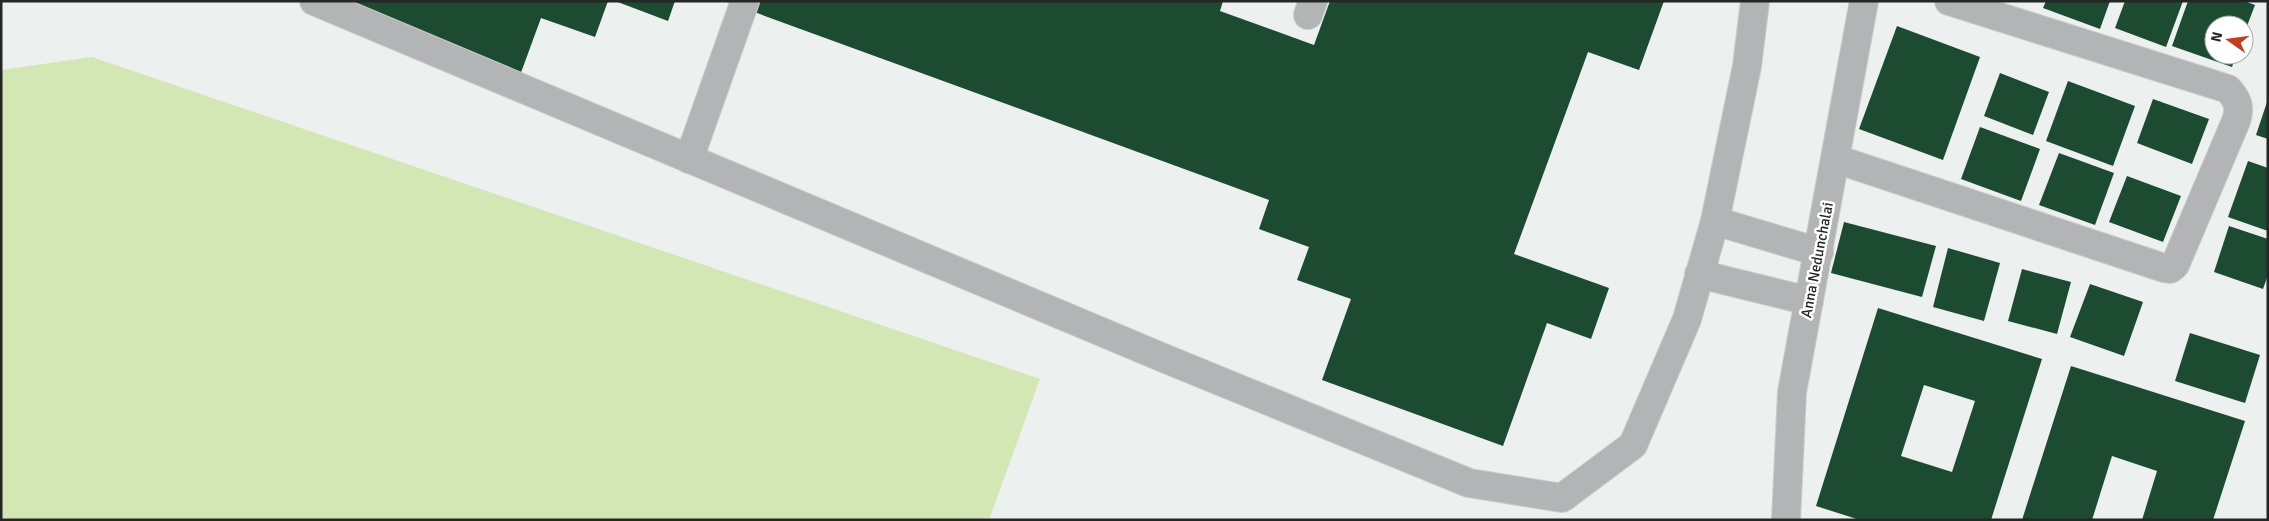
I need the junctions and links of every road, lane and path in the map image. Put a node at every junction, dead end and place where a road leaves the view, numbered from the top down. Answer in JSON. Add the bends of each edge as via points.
{"nodes":[{"id":1,"x":314,"y":1,"type":"edge"},
{"id":2,"x":745,"y":1,"type":"edge"},
{"id":3,"x":1755,"y":1,"type":"edge"},
{"id":4,"x":1864,"y":1,"type":"edge"},
{"id":5,"x":1948,"y":1,"type":"edge"},
{"id":6,"x":689,"y":159,"type":"junction"},
{"id":7,"x":1836,"y":159,"type":"junction"},
{"id":8,"x":1715,"y":221,"type":"junction"},
{"id":9,"x":1818,"y":252,"type":"junction"},
{"id":10,"x":1700,"y":274,"type":"junction"},
{"id":11,"x":1809,"y":301,"type":"junction"},
{"id":12,"x":1786,"y":520,"type":"edge"}],
"edges":[{"from":1,"to":6,"type":"street"},
{"from":2,"to":6,"type":"street"},
{"from":3,"to":8,"type":"street","via":[[1747,66]]},
{"from":4,"to":7,"type":"street","name":"Anna Nedunchalai"},
{"from":5,"to":7,"type":"street","via":[[2228,89],[2238,103],[2239,113],[2175,265],[2170,269],[2164,268]]},
{"from":6,"to":10,"type":"street","via":[[1470,483],[1562,498],[1633,445],[1687,319]]},
{"from":7,"to":9,"type":"street","name":"Anna Nedunchalai"},
{"from":8,"to":9,"type":"street"},
{"from":8,"to":10,"type":"street"},
{"from":9,"to":11,"type":"street","name":"Anna Nedunchalai"},
{"from":10,"to":11,"type":"street"},
{"from":11,"to":12,"type":"street","name":"Anna Nedunchalai","via":[[1792,392]]}]}
